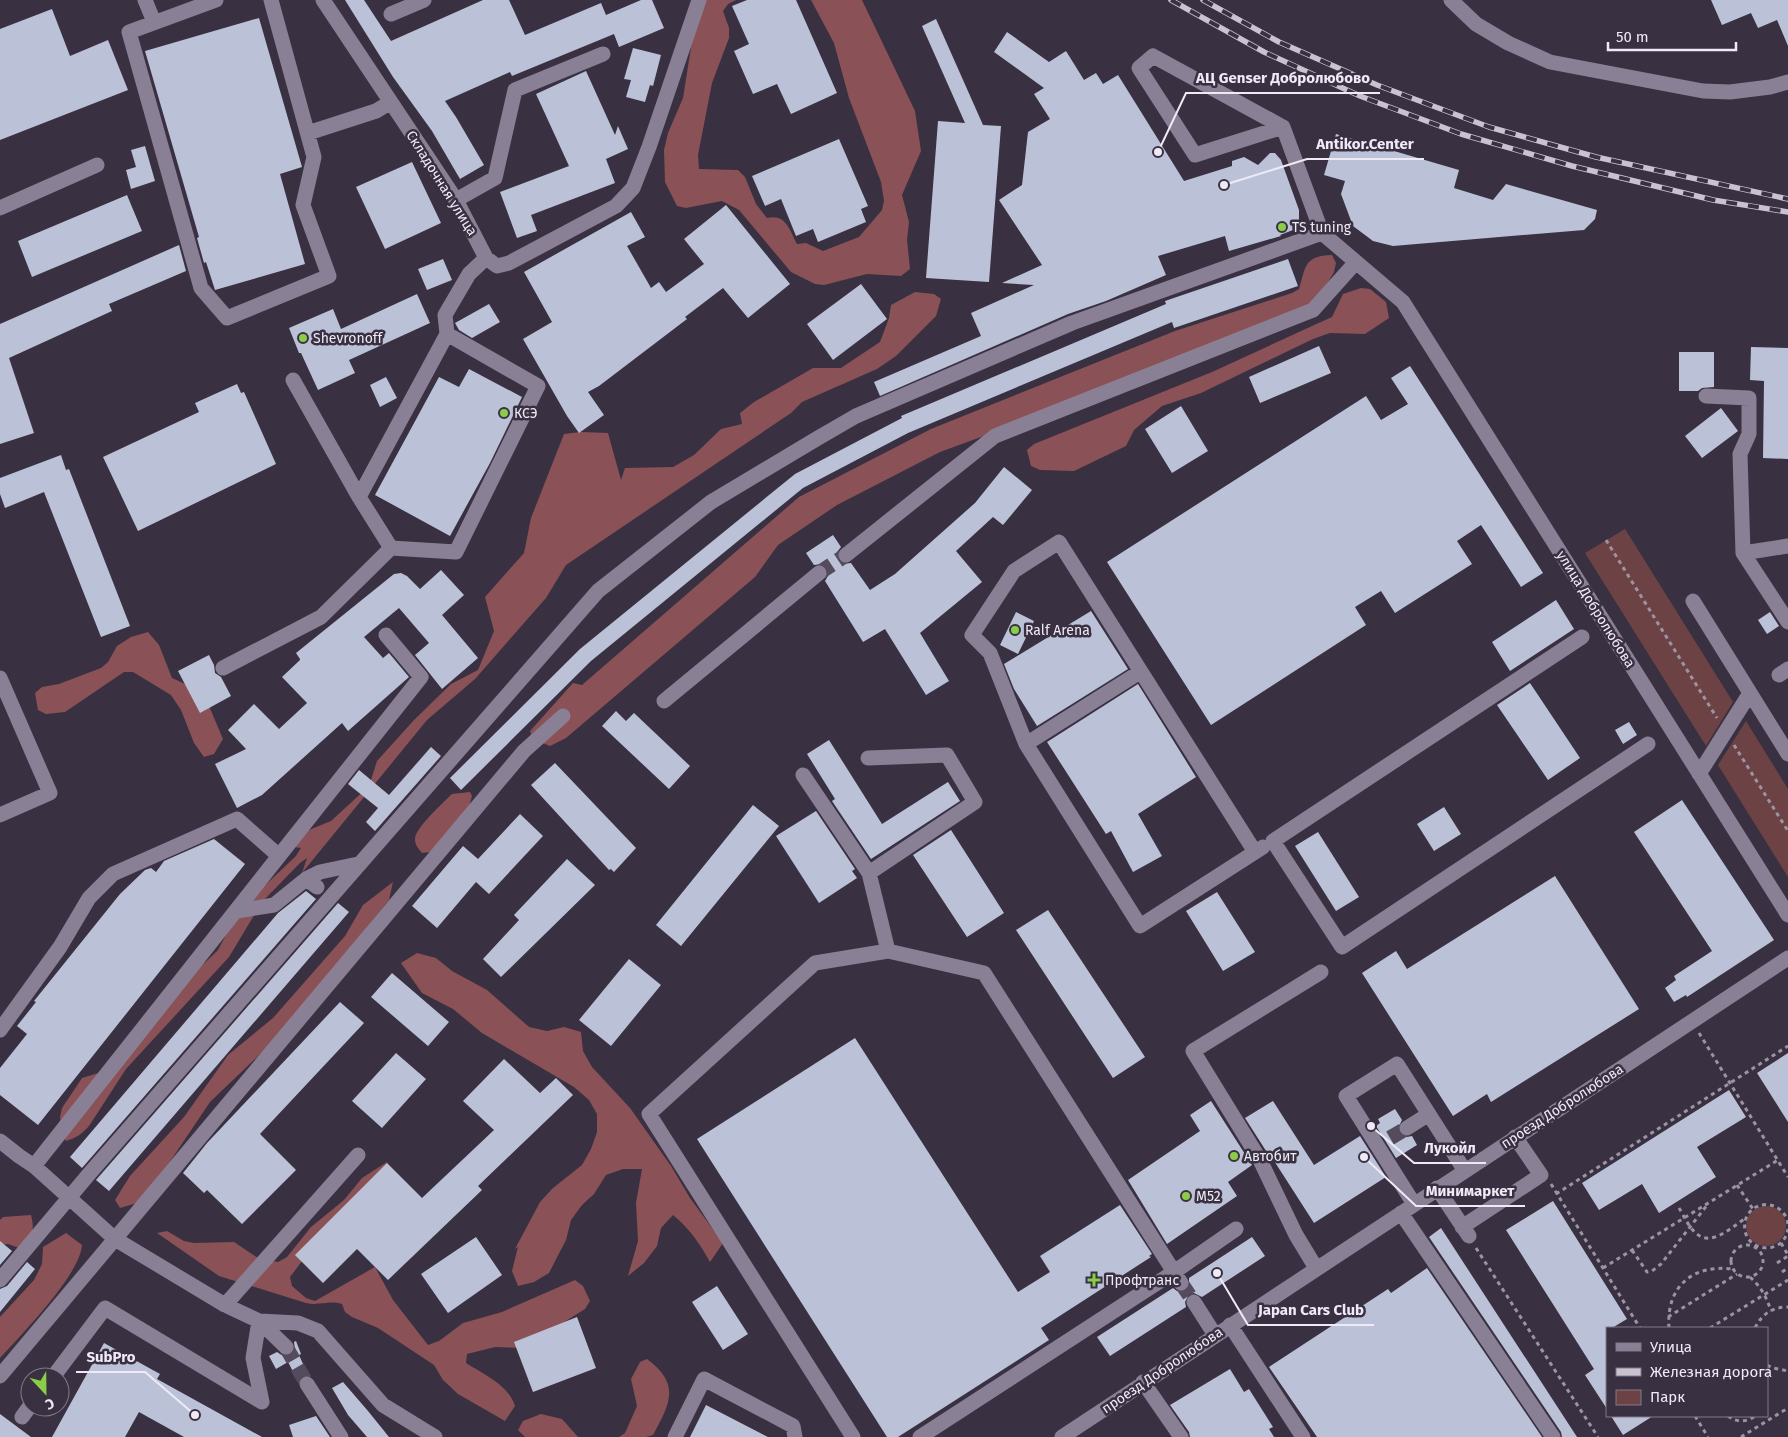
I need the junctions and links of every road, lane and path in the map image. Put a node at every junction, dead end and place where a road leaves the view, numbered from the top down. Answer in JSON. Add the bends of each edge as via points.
{"nodes":[{"id":1,"x":145,"y":0,"type":"edge"},
{"id":2,"x":216,"y":0,"type":"edge"},
{"id":3,"x":270,"y":0,"type":"edge"},
{"id":4,"x":323,"y":0,"type":"edge"},
{"id":5,"x":424,"y":0,"type":"edge"},
{"id":6,"x":698,"y":0,"type":"edge"},
{"id":7,"x":1451,"y":0,"type":"edge"},
{"id":8,"x":391,"y":14,"type":"dead end"},
{"id":9,"x":154,"y":22,"type":"junction"},
{"id":10,"x":603,"y":54,"type":"dead end"},
{"id":11,"x":1788,"y":82,"type":"edge"},
{"id":12,"x":391,"y":102,"type":"junction"},
{"id":13,"x":1283,"y":126,"type":"junction"},
{"id":14,"x":308,"y":133,"type":"junction"},
{"id":15,"x":98,"y":165,"type":"dead end"},
{"id":16,"x":456,"y":200,"type":"junction"},
{"id":17,"x":0,"y":208,"type":"edge"},
{"id":18,"x":1322,"y":233,"type":"junction"},
{"id":19,"x":486,"y":258,"type":"junction"},
{"id":20,"x":1356,"y":262,"type":"junction"},
{"id":21,"x":447,"y":334,"type":"junction"},
{"id":22,"x":293,"y":380,"type":"dead end"},
{"id":23,"x":1706,"y":396,"type":"dead end"},
{"id":24,"x":359,"y":497,"type":"junction"},
{"id":25,"x":1606,"y":540,"type":"dead end"},
{"id":26,"x":1788,"y":546,"type":"edge"},
{"id":27,"x":391,"y":548,"type":"junction"},
{"id":28,"x":1744,"y":553,"type":"junction"},
{"id":29,"x":846,"y":555,"type":"tunnel mouth"},
{"id":30,"x":820,"y":573,"type":"tunnel mouth"},
{"id":31,"x":1693,"y":601,"type":"dead end"},
{"id":32,"x":1788,"y":622,"type":"edge"},
{"id":33,"x":386,"y":635,"type":"dead end"},
{"id":34,"x":1582,"y":637,"type":"dead end"},
{"id":35,"x":223,"y":668,"type":"dead end"},
{"id":36,"x":1140,"y":672,"type":"junction"},
{"id":37,"x":0,"y":678,"type":"edge"},
{"id":38,"x":1750,"y":693,"type":"junction"},
{"id":39,"x":664,"y":701,"type":"dead end"},
{"id":40,"x":563,"y":716,"type":"dead end"},
{"id":41,"x":1720,"y":723,"type":"dead end"},
{"id":42,"x":1732,"y":742,"type":"dead end"},
{"id":43,"x":1026,"y":744,"type":"junction"},
{"id":44,"x":1648,"y":744,"type":"dead end"},
{"id":45,"x":1788,"y":754,"type":"edge"},
{"id":46,"x":868,"y":758,"type":"dead end"},
{"id":47,"x":1699,"y":774,"type":"junction"},
{"id":48,"x":803,"y":775,"type":"dead end"},
{"id":49,"x":0,"y":815,"type":"edge"},
{"id":50,"x":1788,"y":832,"type":"edge"},
{"id":51,"x":1273,"y":841,"type":"junction"},
{"id":52,"x":1255,"y":852,"type":"junction"},
{"id":53,"x":279,"y":856,"type":"junction"},
{"id":54,"x":358,"y":864,"type":"junction"},
{"id":55,"x":869,"y":873,"type":"junction"},
{"id":56,"x":237,"y":910,"type":"junction"},
{"id":57,"x":1788,"y":915,"type":"edge"},
{"id":58,"x":888,"y":951,"type":"junction"},
{"id":59,"x":1788,"y":958,"type":"edge"},
{"id":60,"x":1320,"y":972,"type":"dead end"},
{"id":61,"x":0,"y":1030,"type":"edge"},
{"id":62,"x":1698,"y":1033,"type":"dead end"},
{"id":63,"x":1788,"y":1046,"type":"edge"},
{"id":64,"x":1730,"y":1083,"type":"junction"},
{"id":65,"x":1429,"y":1114,"type":"junction"},
{"id":66,"x":1407,"y":1128,"type":"tunnel mouth"},
{"id":67,"x":1516,"y":1137,"type":"junction"},
{"id":68,"x":0,"y":1141,"type":"edge"},
{"id":69,"x":358,"y":1155,"type":"dead end"},
{"id":70,"x":1778,"y":1160,"type":"junction"},
{"id":71,"x":34,"y":1166,"type":"junction"},
{"id":72,"x":1465,"y":1170,"type":"junction"},
{"id":73,"x":1541,"y":1176,"type":"junction"},
{"id":74,"x":1788,"y":1177,"type":"edge"},
{"id":75,"x":1737,"y":1185,"type":"junction"},
{"id":76,"x":1437,"y":1188,"type":"junction"},
{"id":77,"x":1556,"y":1194,"type":"junction"},
{"id":78,"x":69,"y":1198,"type":"junction"},
{"id":79,"x":1710,"y":1202,"type":"junction"},
{"id":80,"x":1414,"y":1204,"type":"junction"},
{"id":81,"x":1679,"y":1208,"type":"dead end"},
{"id":82,"x":1753,"y":1209,"type":"junction"},
{"id":83,"x":1401,"y":1213,"type":"junction"},
{"id":84,"x":1685,"y":1217,"type":"junction"},
{"id":85,"x":1746,"y":1217,"type":"junction"},
{"id":86,"x":1788,"y":1224,"type":"edge"},
{"id":87,"x":1691,"y":1226,"type":"junction"},
{"id":88,"x":1788,"y":1228,"type":"edge"},
{"id":89,"x":1236,"y":1229,"type":"dead end"},
{"id":90,"x":1466,"y":1231,"type":"junction"},
{"id":91,"x":115,"y":1239,"type":"junction"},
{"id":92,"x":1780,"y":1243,"type":"junction"},
{"id":93,"x":1755,"y":1246,"type":"junction"},
{"id":94,"x":1632,"y":1250,"type":"junction"},
{"id":95,"x":1788,"y":1256,"type":"edge"},
{"id":96,"x":1777,"y":1263,"type":"dead end"},
{"id":97,"x":1316,"y":1268,"type":"junction"},
{"id":98,"x":1603,"y":1268,"type":"junction"},
{"id":99,"x":1788,"y":1268,"type":"edge"},
{"id":100,"x":1733,"y":1269,"type":"junction"},
{"id":101,"x":1782,"y":1272,"type":"dead end"},
{"id":102,"x":1737,"y":1274,"type":"junction"},
{"id":103,"x":1178,"y":1277,"type":"junction"},
{"id":104,"x":1749,"y":1277,"type":"junction"},
{"id":105,"x":0,"y":1280,"type":"edge"},
{"id":106,"x":1788,"y":1280,"type":"edge"},
{"id":107,"x":1765,"y":1294,"type":"junction"},
{"id":108,"x":1194,"y":1302,"type":"tunnel mouth"},
{"id":109,"x":225,"y":1305,"type":"junction"},
{"id":110,"x":1788,"y":1307,"type":"edge"},
{"id":111,"x":1770,"y":1310,"type":"junction"},
{"id":112,"x":1668,"y":1318,"type":"junction"},
{"id":113,"x":259,"y":1321,"type":"junction"},
{"id":114,"x":1230,"y":1325,"type":"junction"},
{"id":115,"x":1639,"y":1327,"type":"edge"},
{"id":116,"x":1669,"y":1327,"type":"edge"},
{"id":117,"x":1712,"y":1327,"type":"edge"},
{"id":118,"x":1757,"y":1327,"type":"edge"},
{"id":119,"x":1215,"y":1335,"type":"junction"},
{"id":120,"x":286,"y":1347,"type":"tunnel mouth"},
{"id":121,"x":1768,"y":1365,"type":"edge"},
{"id":122,"x":60,"y":1367,"type":"edge"},
{"id":123,"x":1788,"y":1371,"type":"edge"},
{"id":124,"x":0,"y":1376,"type":"edge"},
{"id":125,"x":1143,"y":1382,"type":"junction"},
{"id":126,"x":307,"y":1384,"type":"tunnel mouth"},
{"id":127,"x":1788,"y":1408,"type":"edge"},
{"id":128,"x":1696,"y":1417,"type":"edge"},
{"id":129,"x":1730,"y":1417,"type":"edge"},
{"id":130,"x":1753,"y":1417,"type":"edge"},
{"id":131,"x":1066,"y":1436,"type":"edge"},
{"id":132,"x":341,"y":1437,"type":"edge"},
{"id":133,"x":435,"y":1437,"type":"edge"},
{"id":134,"x":675,"y":1437,"type":"edge"},
{"id":135,"x":795,"y":1437,"type":"edge"},
{"id":136,"x":853,"y":1437,"type":"edge"},
{"id":137,"x":920,"y":1437,"type":"edge"},
{"id":138,"x":1181,"y":1437,"type":"edge"},
{"id":139,"x":1303,"y":1437,"type":"edge"},
{"id":140,"x":1553,"y":1437,"type":"edge"},
{"id":141,"x":1598,"y":1437,"type":"edge"},
{"id":142,"x":1708,"y":1437,"type":"edge"},
{"id":143,"x":1741,"y":1437,"type":"edge"}],
"edges":[{"from":1,"to":9,"type":"street"},
{"from":2,"to":9,"type":"street"},
{"from":3,"to":14,"type":"street"},
{"from":4,"to":12,"type":"street","name":"Складочная улица"},
{"from":5,"to":8,"type":"street"},
{"from":6,"to":19,"type":"street","via":[[633,188],[616,206],[509,264],[497,266]]},
{"from":7,"to":11,"type":"street","via":[[1476,24],[1550,62],[1703,91],[1730,92]]},
{"from":9,"to":14,"type":"street","via":[[129,32],[201,288],[227,318],[329,276],[303,205],[314,157]]},
{"from":10,"to":16,"type":"street","via":[[515,90],[495,178]]},
{"from":12,"to":14,"type":"street","via":[[376,111]]},
{"from":12,"to":16,"type":"street","name":"Складочная улица"},
{"from":13,"to":13,"type":"street","via":[[1153,56],[1139,68],[1195,155]]},
{"from":13,"to":18,"type":"street"},
{"from":15,"to":17,"type":"street"},
{"from":16,"to":19,"type":"street","name":"Складочная улица"},
{"from":18,"to":20,"type":"street","name":"улица Добролюбова"},
{"from":18,"to":54,"type":"street","via":[[1072,323],[856,416],[711,502],[598,591]]},
{"from":19,"to":21,"type":"street","via":[[469,274],[445,315]]},
{"from":20,"to":29,"type":"street","via":[[1313,310],[995,436]]},
{"from":20,"to":47,"type":"street","name":"улица Добролюбова","via":[[1403,302]]},
{"from":21,"to":24,"type":"street"},
{"from":21,"to":27,"type":"street","via":[[538,386],[456,552]]},
{"from":22,"to":24,"type":"street"},
{"from":23,"to":28,"type":"street","via":[[1750,398],[1749,434],[1740,454]]},
{"from":24,"to":27,"type":"street"},
{"from":25,"to":41,"type":"path"},
{"from":26,"to":28,"type":"street"},
{"from":27,"to":35,"type":"street","via":[[321,617]]},
{"from":28,"to":32,"type":"street"},
{"from":30,"to":39,"type":"street"},
{"from":31,"to":38,"type":"street"},
{"from":33,"to":53,"type":"street","via":[[421,677]]},
{"from":34,"to":51,"type":"street"},
{"from":36,"to":43,"type":"street"},
{"from":36,"to":43,"type":"street","via":[[1059,542],[1014,571],[972,635],[990,653]]},
{"from":36,"to":52,"type":"street"},
{"from":37,"to":49,"type":"street","via":[[50,793]]},
{"from":38,"to":45,"type":"street"},
{"from":38,"to":47,"type":"street"},
{"from":40,"to":91,"type":"street","via":[[524,751]]},
{"from":42,"to":50,"type":"path"},
{"from":43,"to":52,"type":"street","via":[[1140,926]]},
{"from":44,"to":51,"type":"street","via":[[1342,947]]},
{"from":46,"to":55,"type":"street","via":[[947,755],[975,802]]},
{"from":47,"to":57,"type":"street","name":"улица Добролюбова"},
{"from":48,"to":55,"type":"street"},
{"from":51,"to":52,"type":"street"},
{"from":53,"to":56,"type":"street"},
{"from":53,"to":61,"type":"street","via":[[237,819],[113,874],[89,898],[60,947]]},
{"from":54,"to":56,"type":"street","via":[[320,872],[312,883],[274,905]]},
{"from":54,"to":78,"type":"street"},
{"from":55,"to":58,"type":"street"},
{"from":56,"to":71,"type":"street"},
{"from":58,"to":103,"type":"street","via":[[984,973]]},
{"from":58,"to":136,"type":"street","via":[[815,963],[649,1114]]},
{"from":59,"to":67,"type":"street","name":"проезд Добролюбова"},
{"from":60,"to":97,"type":"street","via":[[1193,1051],[1260,1160],[1296,1235]]},
{"from":62,"to":64,"type":"path"},
{"from":63,"to":64,"type":"path"},
{"from":64,"to":70,"type":"path"},
{"from":64,"to":77,"type":"path"},
{"from":65,"to":66,"type":"street"},
{"from":65,"to":72,"type":"street"},
{"from":65,"to":80,"type":"street","via":[[1397,1064],[1346,1096],[1384,1142]]},
{"from":67,"to":72,"type":"street","name":"проезд Добролюбова"},
{"from":67,"to":73,"type":"street"},
{"from":68,"to":71,"type":"street"},
{"from":69,"to":109,"type":"street"},
{"from":70,"to":74,"type":"path"},
{"from":70,"to":75,"type":"path"},
{"from":71,"to":78,"type":"street"},
{"from":72,"to":76,"type":"street","name":"проезд Добролюбова"},
{"from":73,"to":77,"type":"path","via":[[1544,1173]]},
{"from":73,"to":90,"type":"street"},
{"from":75,"to":79,"type":"path"},
{"from":75,"to":82,"type":"path"},
{"from":76,"to":80,"type":"street","name":"проезд Добролюбова"},
{"from":76,"to":90,"type":"street"},
{"from":77,"to":98,"type":"path"},
{"from":78,"to":91,"type":"street"},
{"from":78,"to":105,"type":"street"},
{"from":79,"to":84,"type":"path"},
{"from":79,"to":87,"type":"path"},
{"from":80,"to":83,"type":"street","name":"проезд Добролюбова"},
{"from":81,"to":84,"type":"path"},
{"from":82,"to":85,"type":"path"},
{"from":82,"to":86,"type":"path","via":[[1772,1205],[1784,1213]]},
{"from":83,"to":97,"type":"street","name":"проезд Добролюбова"},
{"from":83,"to":140,"type":"street"},
{"from":84,"to":87,"type":"path"},
{"from":84,"to":94,"type":"path"},
{"from":85,"to":87,"type":"path","via":[[1715,1238],[1704,1239]]},
{"from":85,"to":93,"type":"path","via":[[1746,1233]]},
{"from":87,"to":94,"type":"path","via":[[1652,1271],[1647,1272],[1643,1268]]},
{"from":88,"to":92,"type":"path"},
{"from":89,"to":103,"type":"street"},
{"from":90,"to":141,"type":"path"},
{"from":91,"to":109,"type":"street"},
{"from":91,"to":124,"type":"street"},
{"from":92,"to":93,"type":"path","via":[[1771,1248]]},
{"from":92,"to":95,"type":"path"},
{"from":93,"to":100,"type":"path","via":[[1744,1246],[1735,1252]]},
{"from":93,"to":104,"type":"path","via":[[1760,1251],[1763,1264],[1755,1275]]},
{"from":94,"to":98,"type":"path"},
{"from":95,"to":96,"type":"path"},
{"from":97,"to":114,"type":"street","name":"проезд Добролюбова"},
{"from":98,"to":115,"type":"path"},
{"from":99,"to":101,"type":"path"},
{"from":100,"to":102,"type":"path"},
{"from":100,"to":112,"type":"path","via":[[1708,1268],[1688,1278],[1673,1296]]},
{"from":102,"to":104,"type":"path"},
{"from":102,"to":112,"type":"path"},
{"from":103,"to":137,"type":"street"},
{"from":104,"to":107,"type":"path"},
{"from":106,"to":107,"type":"path"},
{"from":107,"to":111,"type":"path"},
{"from":107,"to":117,"type":"path"},
{"from":108,"to":119,"type":"street"},
{"from":109,"to":113,"type":"street"},
{"from":110,"to":111,"type":"path"},
{"from":111,"to":118,"type":"path"},
{"from":112,"to":116,"type":"path"},
{"from":113,"to":120,"type":"street"},
{"from":113,"to":122,"type":"street","via":[[253,1358],[262,1402],[105,1308]]},
{"from":113,"to":133,"type":"street","via":[[298,1323],[318,1331],[383,1405]]},
{"from":114,"to":119,"type":"street","name":"проезд Добролюбова"},
{"from":114,"to":139,"type":"street"},
{"from":119,"to":125,"type":"street","name":"проезд Добролюбова"},
{"from":121,"to":123,"type":"path"},
{"from":125,"to":131,"type":"street","name":"проезд Добролюбова"},
{"from":125,"to":138,"type":"street"},
{"from":126,"to":132,"type":"street"},
{"from":127,"to":143,"type":"path"},
{"from":128,"to":142,"type":"path"},
{"from":129,"to":130,"type":"path","via":[[1746,1421]]},
{"from":134,"to":135,"type":"street","via":[[704,1379],[793,1426]]}]}
